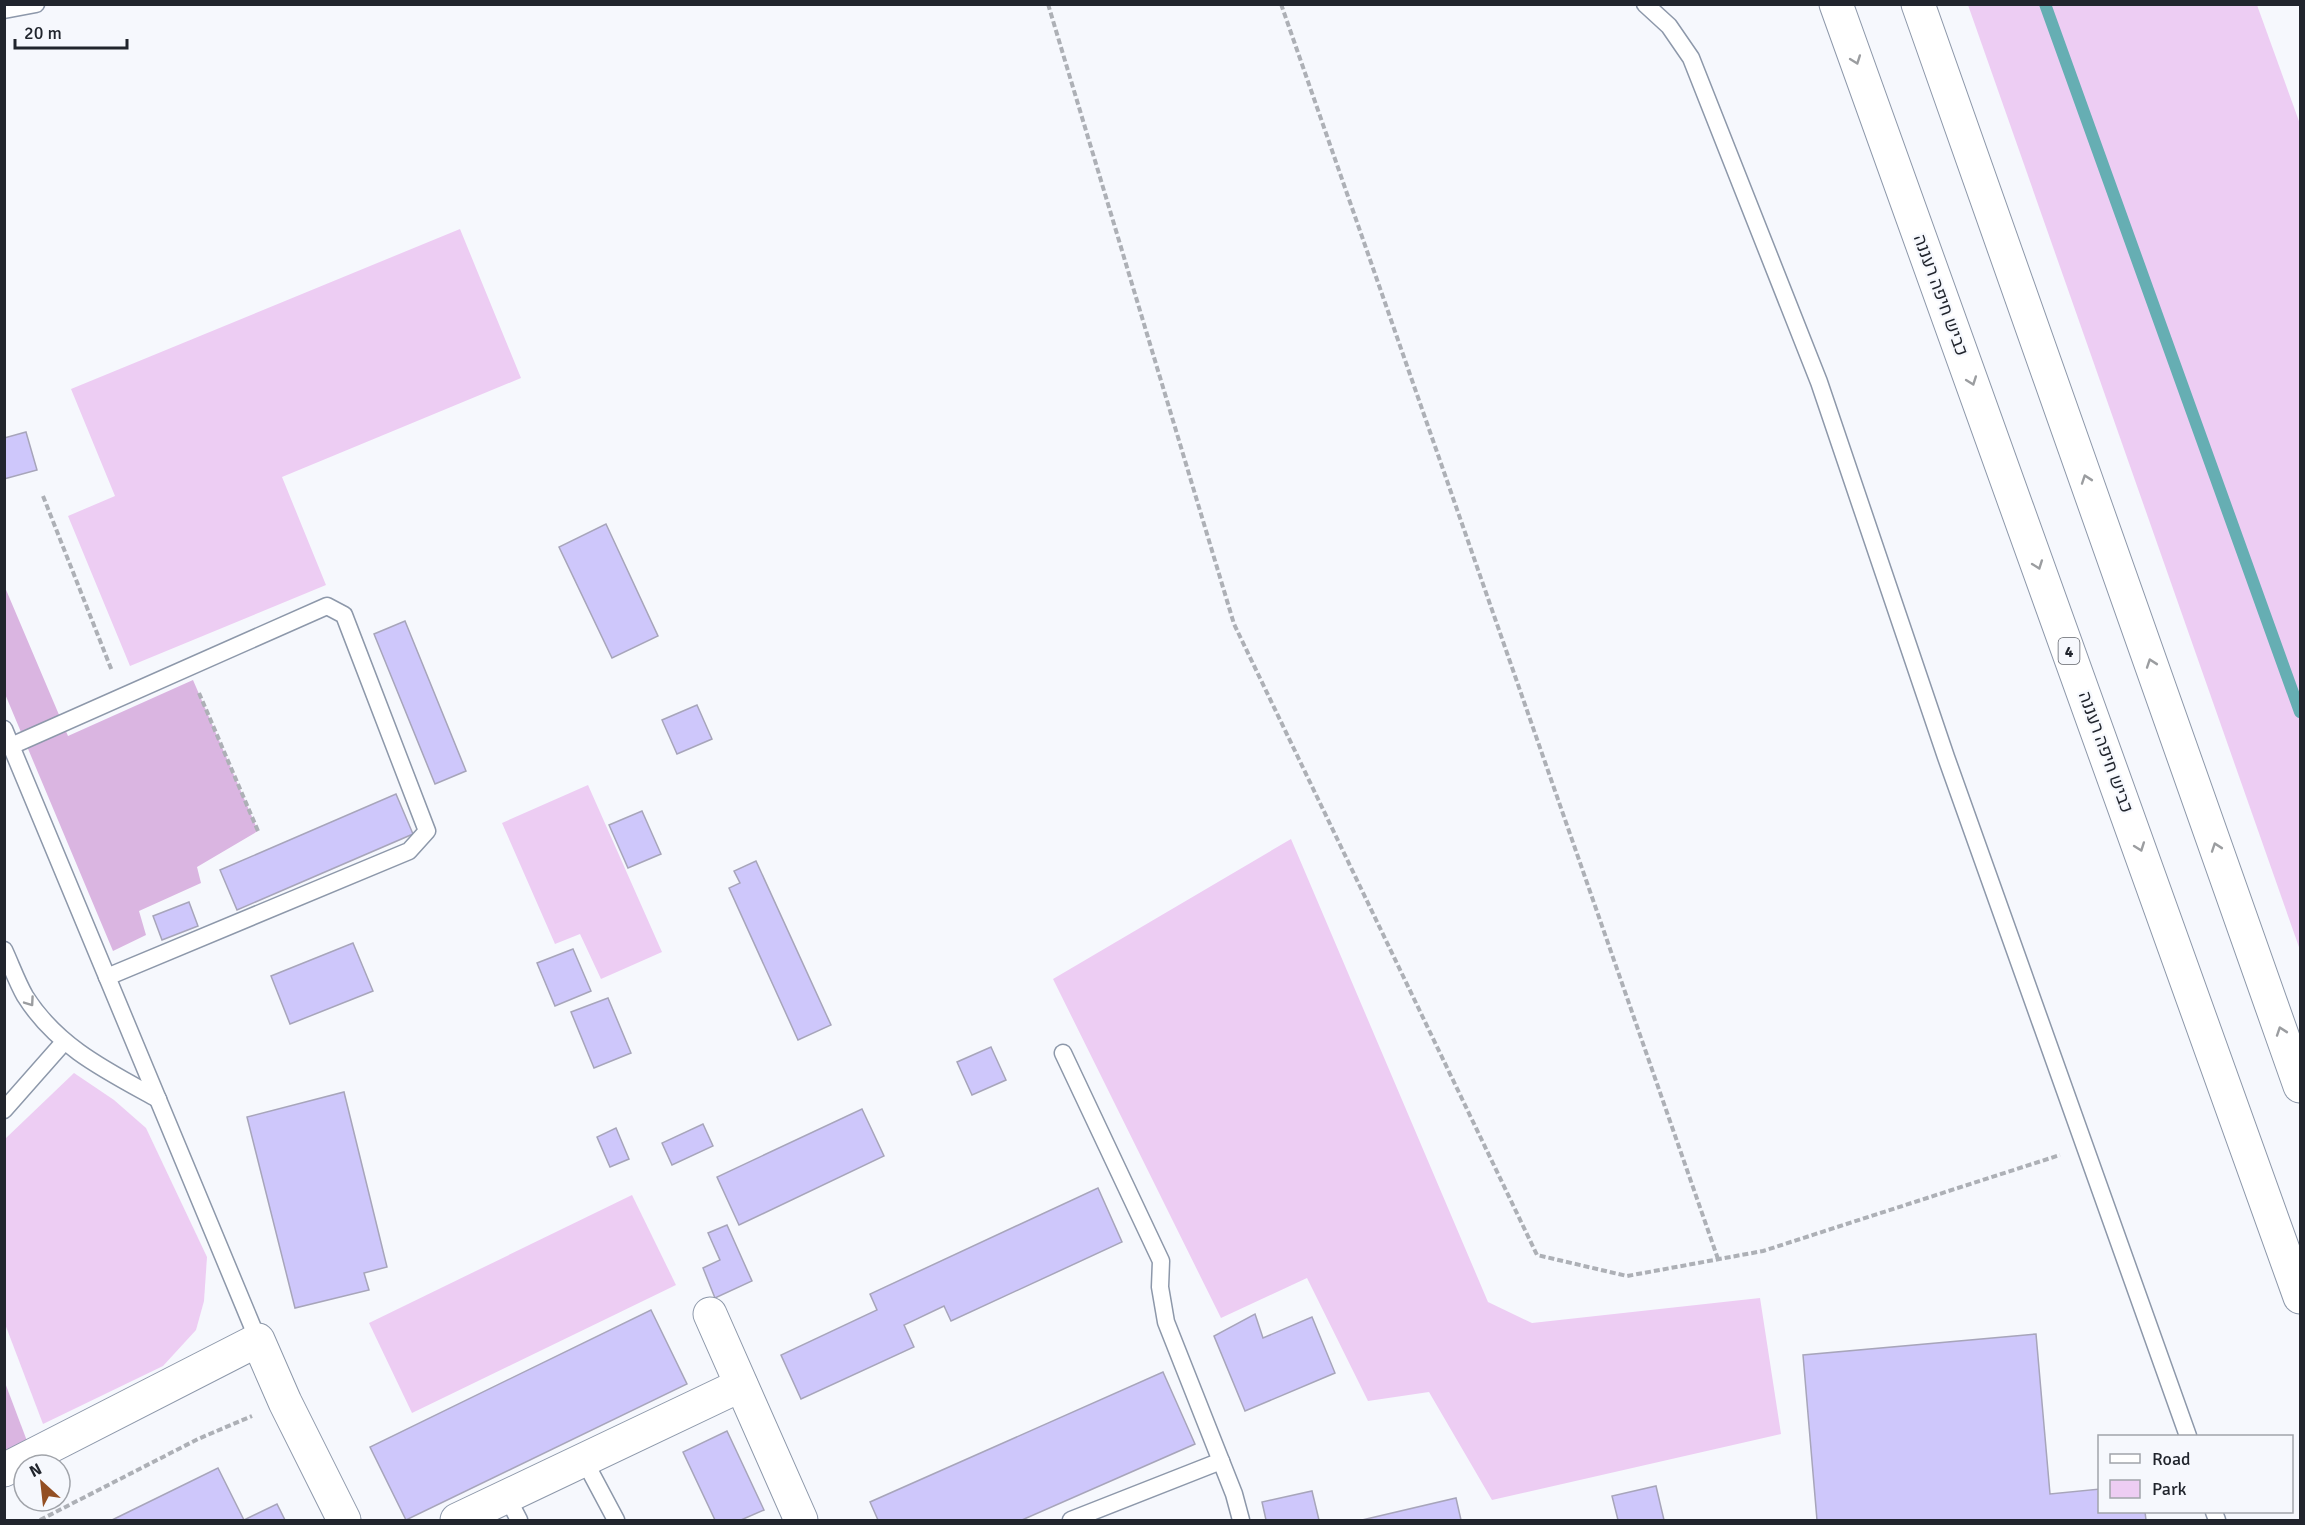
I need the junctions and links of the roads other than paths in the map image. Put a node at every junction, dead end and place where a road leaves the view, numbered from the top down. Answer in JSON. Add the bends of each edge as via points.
{"nodes":[{"id":1,"x":36,"y":4,"type":"edge"},
{"id":2,"x":1645,"y":4,"type":"edge"},
{"id":3,"x":1836,"y":4,"type":"edge"},
{"id":4,"x":1918,"y":4,"type":"edge"},
{"id":5,"x":4,"y":10,"type":"edge"},
{"id":6,"x":6,"y":735,"type":"edge"},
{"id":7,"x":4,"y":950,"type":"edge"},
{"id":8,"x":107,"y":977,"type":"junction"},
{"id":9,"x":64,"y":1042,"type":"junction"},
{"id":10,"x":1063,"y":1053,"type":"dead end"},
{"id":11,"x":2301,"y":1086,"type":"edge"},
{"id":12,"x":158,"y":1099,"type":"junction"},
{"id":13,"x":4,"y":1110,"type":"edge"},
{"id":14,"x":2301,"y":1297,"type":"edge"},
{"id":15,"x":710,"y":1314,"type":"dead end"},
{"id":16,"x":258,"y":1340,"type":"junction"},
{"id":17,"x":741,"y":1385,"type":"junction"},
{"id":18,"x":2187,"y":1435,"type":"edge"},
{"id":19,"x":584,"y":1460,"type":"junction"},
{"id":20,"x":1221,"y":1461,"type":"junction"},
{"id":21,"x":4,"y":1470,"type":"edge"},
{"id":22,"x":513,"y":1509,"type":"edge"},
{"id":23,"x":344,"y":1521,"type":"edge"},
{"id":24,"x":457,"y":1521,"type":"edge"},
{"id":25,"x":616,"y":1521,"type":"edge"},
{"id":26,"x":801,"y":1521,"type":"edge"},
{"id":27,"x":1071,"y":1521,"type":"edge"},
{"id":28,"x":1241,"y":1521,"type":"edge"}],
"edges":[{"from":1,"to":5,"type":"lane"},
{"from":2,"to":18,"type":"lane","via":[[1670,26],[1691,58],[1820,382],[1946,757]]},
{"from":3,"to":14,"type":"main road","name":"כביש חיפה רעננה","number":"4","one_way":true},
{"from":11,"to":4,"type":"main road","one_way":true},
{"from":6,"to":8,"type":"lane"},
{"from":6,"to":8,"type":"lane","via":[[122,697],[327,606],[344,615],[428,831],[409,851]]},
{"from":7,"to":9,"type":"lane","one_way":true,"via":[[24,995],[46,1026]]},
{"from":8,"to":12,"type":"lane"},
{"from":9,"to":12,"type":"lane","via":[[80,1056]]},
{"from":9,"to":13,"type":"lane"},
{"from":10,"to":20,"type":"lane","via":[[1161,1261],[1160,1287],[1166,1322]]},
{"from":12,"to":16,"type":"lane"},
{"from":15,"to":17,"type":"main road"},
{"from":16,"to":21,"type":"main road"},
{"from":16,"to":23,"type":"main road"},
{"from":17,"to":19,"type":"main road"},
{"from":17,"to":26,"type":"main road"},
{"from":19,"to":22,"type":"main road"},
{"from":19,"to":25,"type":"lane"},
{"from":20,"to":27,"type":"lane"},
{"from":20,"to":28,"type":"lane"},
{"from":22,"to":24,"type":"main road"}]}
